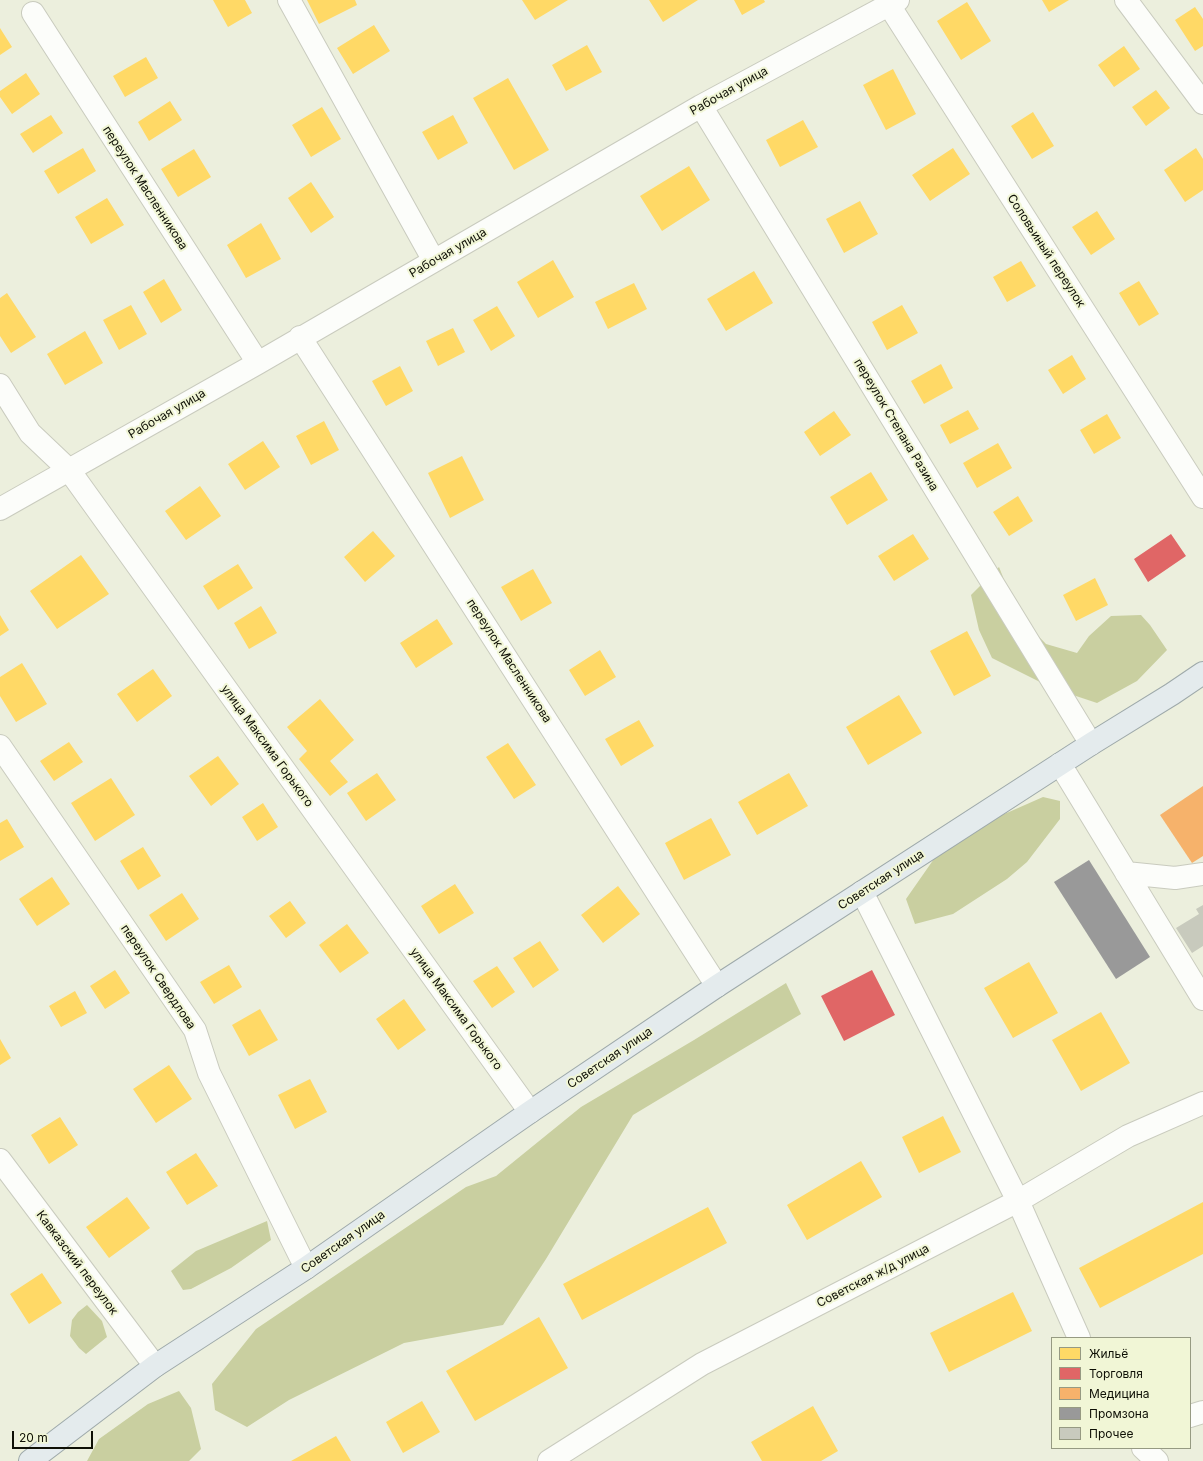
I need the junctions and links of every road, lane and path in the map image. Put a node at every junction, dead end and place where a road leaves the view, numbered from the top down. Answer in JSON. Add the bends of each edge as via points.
{"nodes":[{"id":1,"x":289,"y":0,"type":"edge"},
{"id":2,"x":1126,"y":0,"type":"edge"},
{"id":3,"x":894,"y":3,"type":"edge"},
{"id":4,"x":33,"y":13,"type":"dead end"},
{"id":5,"x":1203,"y":103,"type":"edge"},
{"id":6,"x":701,"y":106,"type":"junction"},
{"id":7,"x":434,"y":261,"type":"junction"},
{"id":8,"x":300,"y":337,"type":"junction"},
{"id":9,"x":258,"y":363,"type":"junction"},
{"id":10,"x":0,"y":385,"type":"edge"},
{"id":11,"x":69,"y":470,"type":"junction"},
{"id":12,"x":1203,"y":497,"type":"edge"},
{"id":13,"x":0,"y":509,"type":"edge"},
{"id":14,"x":1203,"y":673,"type":"edge"},
{"id":15,"x":1091,"y":744,"type":"junction"},
{"id":16,"x":0,"y":746,"type":"edge"},
{"id":17,"x":1060,"y":764,"type":"junction"},
{"id":18,"x":1126,"y":873,"type":"junction"},
{"id":19,"x":1203,"y":874,"type":"edge"},
{"id":20,"x":862,"y":892,"type":"junction"},
{"id":21,"x":717,"y":986,"type":"junction"},
{"id":22,"x":1203,"y":999,"type":"edge"},
{"id":23,"x":1203,"y":1103,"type":"edge"},
{"id":24,"x":530,"y":1112,"type":"junction"},
{"id":25,"x":0,"y":1160,"type":"edge"},
{"id":26,"x":1018,"y":1201,"type":"junction"},
{"id":27,"x":306,"y":1268,"type":"junction"},
{"id":28,"x":1079,"y":1337,"type":"edge"},
{"id":29,"x":155,"y":1366,"type":"junction"},
{"id":30,"x":1203,"y":1412,"type":"edge"},
{"id":31,"x":1191,"y":1416,"type":"edge"},
{"id":32,"x":1144,"y":1449,"type":"edge"},
{"id":33,"x":30,"y":1461,"type":"edge"},
{"id":34,"x":549,"y":1461,"type":"edge"},
{"id":35,"x":1157,"y":1461,"type":"edge"}],
"edges":[{"from":1,"to":7,"type":"street"},
{"from":2,"to":5,"type":"street"},
{"from":3,"to":6,"type":"street","name":"Рабочая улица"},
{"from":3,"to":12,"type":"street","name":"Соловьиный переулок"},
{"from":4,"to":9,"type":"street","name":"переулок Масленникова"},
{"from":6,"to":7,"type":"street","name":"Рабочая улица"},
{"from":6,"to":15,"type":"street","name":"переулок Степана Разина"},
{"from":7,"to":8,"type":"street","name":"Рабочая улица"},
{"from":8,"to":9,"type":"street","name":"Рабочая улица"},
{"from":8,"to":21,"type":"street","name":"переулок Масленникова"},
{"from":9,"to":11,"type":"street","name":"Рабочая улица"},
{"from":10,"to":11,"type":"street","name":"улица Максима Горького","via":[[30,433]]},
{"from":11,"to":13,"type":"street","name":"Рабочая улица"},
{"from":11,"to":24,"type":"street","name":"улица Максима Горького"},
{"from":14,"to":15,"type":"main road","name":"Советская улица"},
{"from":15,"to":17,"type":"main road","name":"Советская улица"},
{"from":16,"to":27,"type":"street","name":"переулок Свердлова","via":[[195,1030],[209,1073]]},
{"from":17,"to":18,"type":"street"},
{"from":17,"to":20,"type":"main road","name":"Советская улица"},
{"from":18,"to":19,"type":"street","via":[[1175,878]]},
{"from":18,"to":22,"type":"street"},
{"from":20,"to":21,"type":"main road","name":"Советская улица"},
{"from":20,"to":26,"type":"street"},
{"from":21,"to":24,"type":"main road","name":"Советская улица"},
{"from":23,"to":26,"type":"street","name":"Советская ж/д улица","via":[[1128,1136]]},
{"from":24,"to":27,"type":"main road","name":"Советская улица"},
{"from":25,"to":29,"type":"street","name":"Кавказский переулок"},
{"from":26,"to":28,"type":"street"},
{"from":26,"to":34,"type":"street","name":"Советская ж/д улица","via":[[702,1364]]},
{"from":27,"to":29,"type":"main road","name":"Советская улица"},
{"from":29,"to":33,"type":"main road","name":"Советская улица"},
{"from":30,"to":31,"type":"street"},
{"from":32,"to":35,"type":"street"}]}
